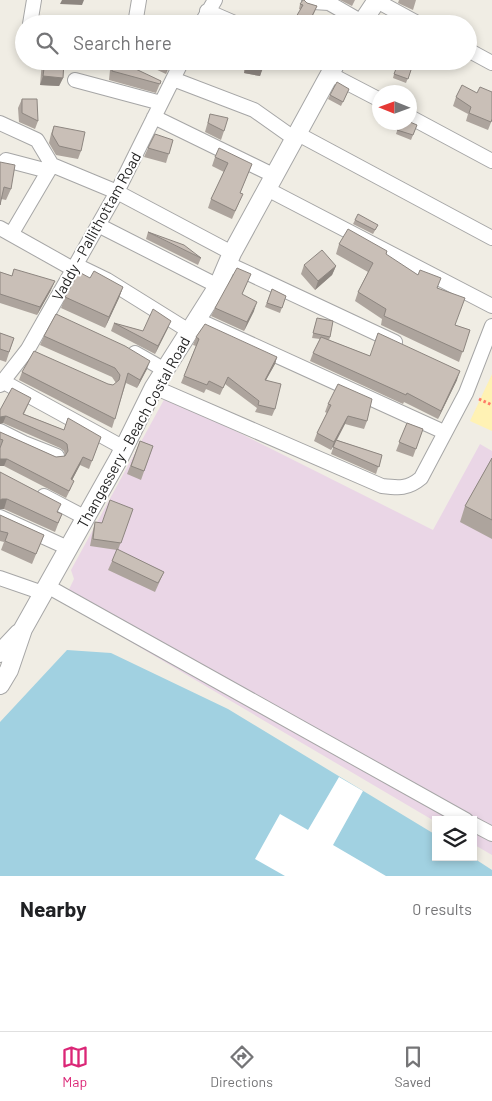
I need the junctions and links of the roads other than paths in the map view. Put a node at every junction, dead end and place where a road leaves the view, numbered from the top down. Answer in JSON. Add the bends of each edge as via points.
{"nodes":[{"id":1,"x":34,"y":0,"type":"edge"},
{"id":2,"x":139,"y":0,"type":"edge"},
{"id":3,"x":309,"y":0,"type":"edge"},
{"id":4,"x":377,"y":1,"type":"edge"},
{"id":5,"x":211,"y":5,"type":"edge"},
{"id":6,"x":32,"y":15,"type":"edge"},
{"id":7,"x":136,"y":15,"type":"edge"},
{"id":8,"x":225,"y":15,"type":"edge"},
{"id":9,"x":349,"y":15,"type":"edge"},
{"id":10,"x":367,"y":15,"type":"edge"},
{"id":11,"x":403,"y":15,"type":"edge"},
{"id":12,"x":477,"y":54,"type":"edge"},
{"id":13,"x":492,"y":62,"type":"edge"},
{"id":14,"x":178,"y":70,"type":"edge"},
{"id":15,"x":330,"y":70,"type":"edge"},
{"id":16,"x":339,"y":70,"type":"edge"},
{"id":17,"x":153,"y":78,"type":"edge"},
{"id":18,"x":75,"y":80,"type":"dead end"},
{"id":19,"x":171,"y":83,"type":"junction"},
{"id":20,"x":372,"y":94,"type":"edge"},
{"id":21,"x":162,"y":103,"type":"junction"},
{"id":22,"x":154,"y":117,"type":"junction"},
{"id":23,"x":417,"y":120,"type":"edge"},
{"id":24,"x":0,"y":122,"type":"edge"},
{"id":25,"x":296,"y":137,"type":"junction"},
{"id":26,"x":492,"y":161,"type":"edge"},
{"id":27,"x":0,"y":167,"type":"edge"},
{"id":28,"x":50,"y":168,"type":"junction"},
{"id":29,"x":271,"y":183,"type":"junction"},
{"id":30,"x":117,"y":192,"type":"junction"},
{"id":31,"x":98,"y":225,"type":"junction"},
{"id":32,"x":6,"y":231,"type":"edge"},
{"id":33,"x":492,"y":238,"type":"edge"},
{"id":34,"x":230,"y":259,"type":"junction"},
{"id":35,"x":74,"y":267,"type":"junction"},
{"id":36,"x":218,"y":286,"type":"junction"},
{"id":37,"x":492,"y":306,"type":"edge"},
{"id":38,"x":192,"y":325,"type":"junction"},
{"id":39,"x":492,"y":326,"type":"edge"},
{"id":40,"x":126,"y":347,"type":"edge"},
{"id":41,"x":408,"y":348,"type":"edge"},
{"id":42,"x":6,"y":364,"type":"edge"},
{"id":43,"x":164,"y":370,"type":"junction"},
{"id":44,"x":1,"y":383,"type":"edge"},
{"id":45,"x":154,"y":387,"type":"junction"},
{"id":46,"x":0,"y":431,"type":"edge"},
{"id":47,"x":444,"y":432,"type":"junction"},
{"id":48,"x":124,"y":448,"type":"junction"},
{"id":49,"x":57,"y":456,"type":"edge"},
{"id":50,"x":34,"y":491,"type":"edge"},
{"id":51,"x":0,"y":517,"type":"edge"},
{"id":52,"x":86,"y":518,"type":"junction"},
{"id":53,"x":68,"y":548,"type":"junction"},
{"id":54,"x":0,"y":578,"type":"edge"},
{"id":55,"x":45,"y":589,"type":"junction"},
{"id":56,"x":23,"y":629,"type":"junction"},
{"id":57,"x":0,"y":653,"type":"edge"},
{"id":58,"x":0,"y":685,"type":"edge"},
{"id":59,"x":459,"y":816,"type":"edge"},
{"id":60,"x":477,"y":826,"type":"edge"},
{"id":61,"x":492,"y":834,"type":"edge"}],
"edges":[{"from":1,"to":6,"type":"street"},
{"from":2,"to":7,"type":"street"},
{"from":3,"to":9,"type":"street","via":[[329,3]]},
{"from":4,"to":10,"type":"street"},
{"from":4,"to":11,"type":"street"},
{"from":5,"to":8,"type":"street"},
{"from":12,"to":13,"type":"street"},
{"from":14,"to":19,"type":"street","name":"Vaddy - Pallithottam Road"},
{"from":15,"to":25,"type":"street","name":"Thangassery - Beach Costal Road"},
{"from":16,"to":20,"type":"street"},
{"from":17,"to":19,"type":"street"},
{"from":18,"to":21,"type":"street"},
{"from":19,"to":21,"type":"street","name":"Vaddy - Pallithottam Road"},
{"from":19,"to":25,"type":"street","via":[[254,110]]},
{"from":21,"to":22,"type":"street","name":"Vaddy - Pallithottam Road"},
{"from":22,"to":29,"type":"street"},
{"from":22,"to":30,"type":"street","name":"Vaddy - Pallithottam Road"},
{"from":23,"to":26,"type":"street"},
{"from":24,"to":28,"type":"street","via":[[37,140]]},
{"from":25,"to":29,"type":"street","name":"Thangassery - Beach Costal Road"},
{"from":25,"to":33,"type":"street"},
{"from":27,"to":28,"type":"street","via":[[6,160]]},
{"from":28,"to":30,"type":"street"},
{"from":28,"to":32,"type":"street"},
{"from":29,"to":34,"type":"street","name":"Thangassery - Beach Costal Road"},
{"from":29,"to":37,"type":"street"},
{"from":30,"to":31,"type":"street","name":"Vaddy - Pallithottam Road"},
{"from":30,"to":34,"type":"street"},
{"from":31,"to":35,"type":"street","name":"Vaddy - Pallithottam Road"},
{"from":31,"to":36,"type":"street"},
{"from":32,"to":35,"type":"street"},
{"from":34,"to":36,"type":"street","name":"Thangassery - Beach Costal Road"},
{"from":34,"to":41,"type":"street"},
{"from":35,"to":38,"type":"street","via":[[107,280]]},
{"from":35,"to":42,"type":"street","name":"Vaddy - Pallithottam Road","via":[[55,315],[33,351]]},
{"from":36,"to":38,"type":"street","name":"Thangassery - Beach Costal Road"},
{"from":38,"to":43,"type":"street","name":"Thangassery - Beach Costal Road"},
{"from":38,"to":47,"type":"street"},
{"from":39,"to":47,"type":"street","via":[[467,375]]},
{"from":40,"to":43,"type":"street"},
{"from":42,"to":44,"type":"street","name":"Vaddy - Pallithottam Road"},
{"from":43,"to":45,"type":"street","name":"Thangassery - Beach Costal Road"},
{"from":44,"to":48,"type":"street"},
{"from":45,"to":47,"type":"street","via":[[382,486],[412,486],[421,478]]},
{"from":45,"to":48,"type":"street","name":"Thangassery - Beach Costal Road"},
{"from":46,"to":49,"type":"street"},
{"from":48,"to":52,"type":"street","name":"Thangassery - Beach Costal Road"},
{"from":50,"to":52,"type":"street"},
{"from":51,"to":53,"type":"street"},
{"from":52,"to":53,"type":"street","name":"Thangassery - Beach Costal Road"},
{"from":53,"to":55,"type":"street","name":"Thangassery - Beach Costal Road"},
{"from":54,"to":55,"type":"street"},
{"from":55,"to":56,"type":"street","name":"Thangassery - Beach Costal Road"},
{"from":55,"to":59,"type":"street"},
{"from":56,"to":57,"type":"street"},
{"from":56,"to":58,"type":"street","via":[[9,670]]},
{"from":60,"to":61,"type":"street"}]}
